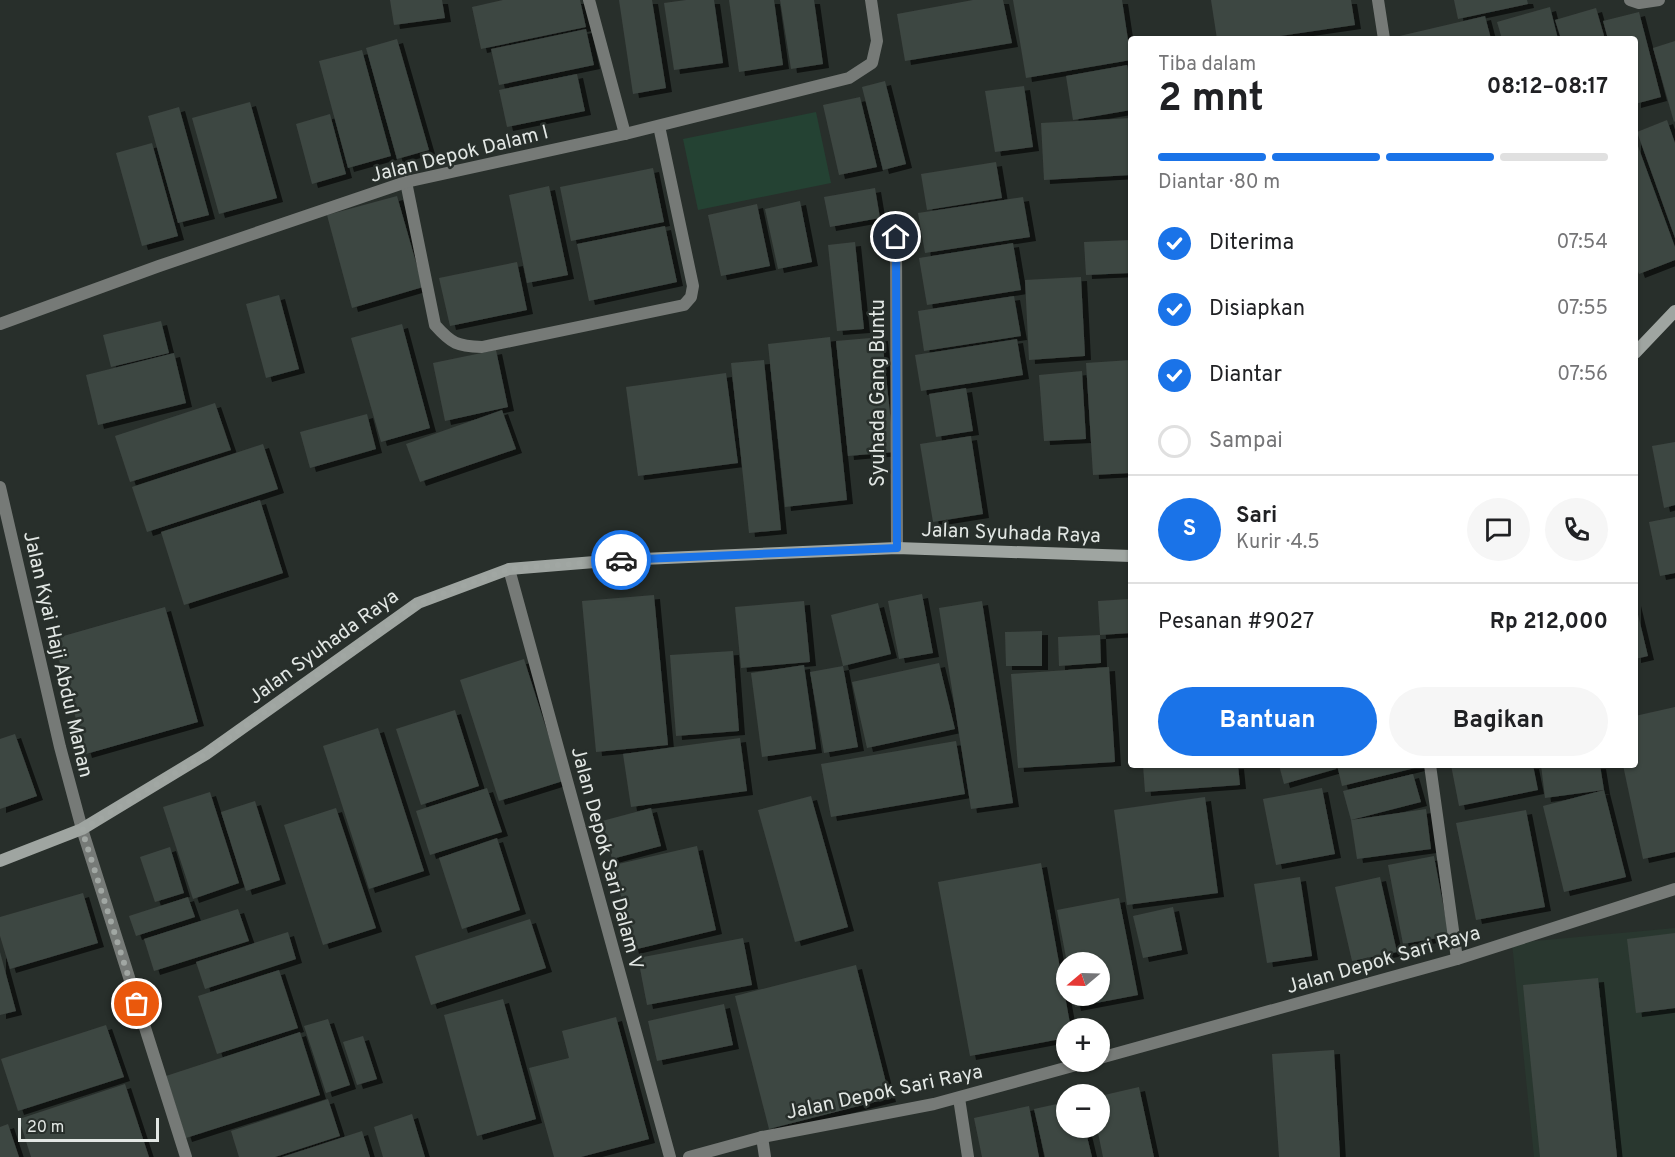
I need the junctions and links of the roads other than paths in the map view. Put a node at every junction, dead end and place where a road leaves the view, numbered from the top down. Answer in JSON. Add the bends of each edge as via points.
{"nodes":[{"id":1,"x":589,"y":0,"type":"edge"},
{"id":2,"x":871,"y":0,"type":"edge"},
{"id":3,"x":1378,"y":0,"type":"edge"},
{"id":4,"x":1630,"y":0,"type":"edge"},
{"id":5,"x":1659,"y":0,"type":"edge"},
{"id":6,"x":1384,"y":36,"type":"edge"},
{"id":7,"x":659,"y":126,"type":"junction"},
{"id":8,"x":626,"y":134,"type":"junction"},
{"id":9,"x":406,"y":182,"type":"junction"},
{"id":10,"x":896,"y":237,"type":"dead end"},
{"id":11,"x":1675,"y":311,"type":"edge"},
{"id":12,"x":0,"y":324,"type":"edge"},
{"id":13,"x":1638,"y":349,"type":"edge"},
{"id":14,"x":0,"y":487,"type":"edge"},
{"id":15,"x":897,"y":548,"type":"junction"},
{"id":16,"x":1128,"y":556,"type":"edge"},
{"id":17,"x":509,"y":569,"type":"junction"},
{"id":18,"x":1430,"y":768,"type":"edge"},
{"id":19,"x":82,"y":830,"type":"junction"},
{"id":20,"x":0,"y":861,"type":"edge"},
{"id":21,"x":1675,"y":889,"type":"edge"},
{"id":22,"x":1457,"y":959,"type":"junction"},
{"id":23,"x":1110,"y":1055,"type":"edge"},
{"id":24,"x":1056,"y":1071,"type":"edge"},
{"id":25,"x":959,"y":1098,"type":"junction"},
{"id":26,"x":762,"y":1137,"type":"junction"},
{"id":27,"x":186,"y":1157,"type":"edge"},
{"id":28,"x":670,"y":1157,"type":"edge"},
{"id":29,"x":689,"y":1157,"type":"edge"},
{"id":30,"x":765,"y":1157,"type":"edge"},
{"id":31,"x":968,"y":1157,"type":"edge"}],
"edges":[{"from":1,"to":8,"type":"street"},
{"from":2,"to":7,"type":"street","name":"Jalan Depok Dalam I","via":[[876,41],[872,63],[849,78]]},
{"from":3,"to":6,"type":"street"},
{"from":4,"to":5,"type":"street"},
{"from":7,"to":8,"type":"street","name":"Jalan Depok Dalam I"},
{"from":7,"to":9,"type":"street","via":[[693,286],[684,305],[482,347],[460,346],[435,325]]},
{"from":8,"to":9,"type":"street","name":"Jalan Depok Dalam I"},
{"from":9,"to":12,"type":"street","name":"Jalan Depok Dalam I"},
{"from":10,"to":15,"type":"street","name":"Syuhada Gang Buntu"},
{"from":11,"to":13,"type":"street"},
{"from":14,"to":19,"type":"street","name":"Jalan Kyai Haji Abdul Manan"},
{"from":15,"to":16,"type":"street","name":"Jalan Syuhada Raya"},
{"from":15,"to":17,"type":"street","name":"Jalan Syuhada Raya","via":[[619,560]]},
{"from":17,"to":19,"type":"street","name":"Jalan Syuhada Raya","via":[[418,603],[206,754]]},
{"from":17,"to":28,"type":"street","name":"Jalan Depok Sari Dalam V"},
{"from":18,"to":22,"type":"street"},
{"from":19,"to":20,"type":"street","name":"Jalan Syuhada Raya"},
{"from":19,"to":27,"type":"street"},
{"from":21,"to":22,"type":"street","name":"Jalan Depok Sari Raya"},
{"from":22,"to":23,"type":"street","name":"Jalan Depok Sari Raya"},
{"from":24,"to":25,"type":"street","name":"Jalan Depok Sari Raya"},
{"from":25,"to":26,"type":"street","name":"Jalan Depok Sari Raya"},
{"from":25,"to":31,"type":"street"},
{"from":26,"to":29,"type":"street","name":"Jalan Depok Sari Raya"},
{"from":26,"to":30,"type":"street"}]}
